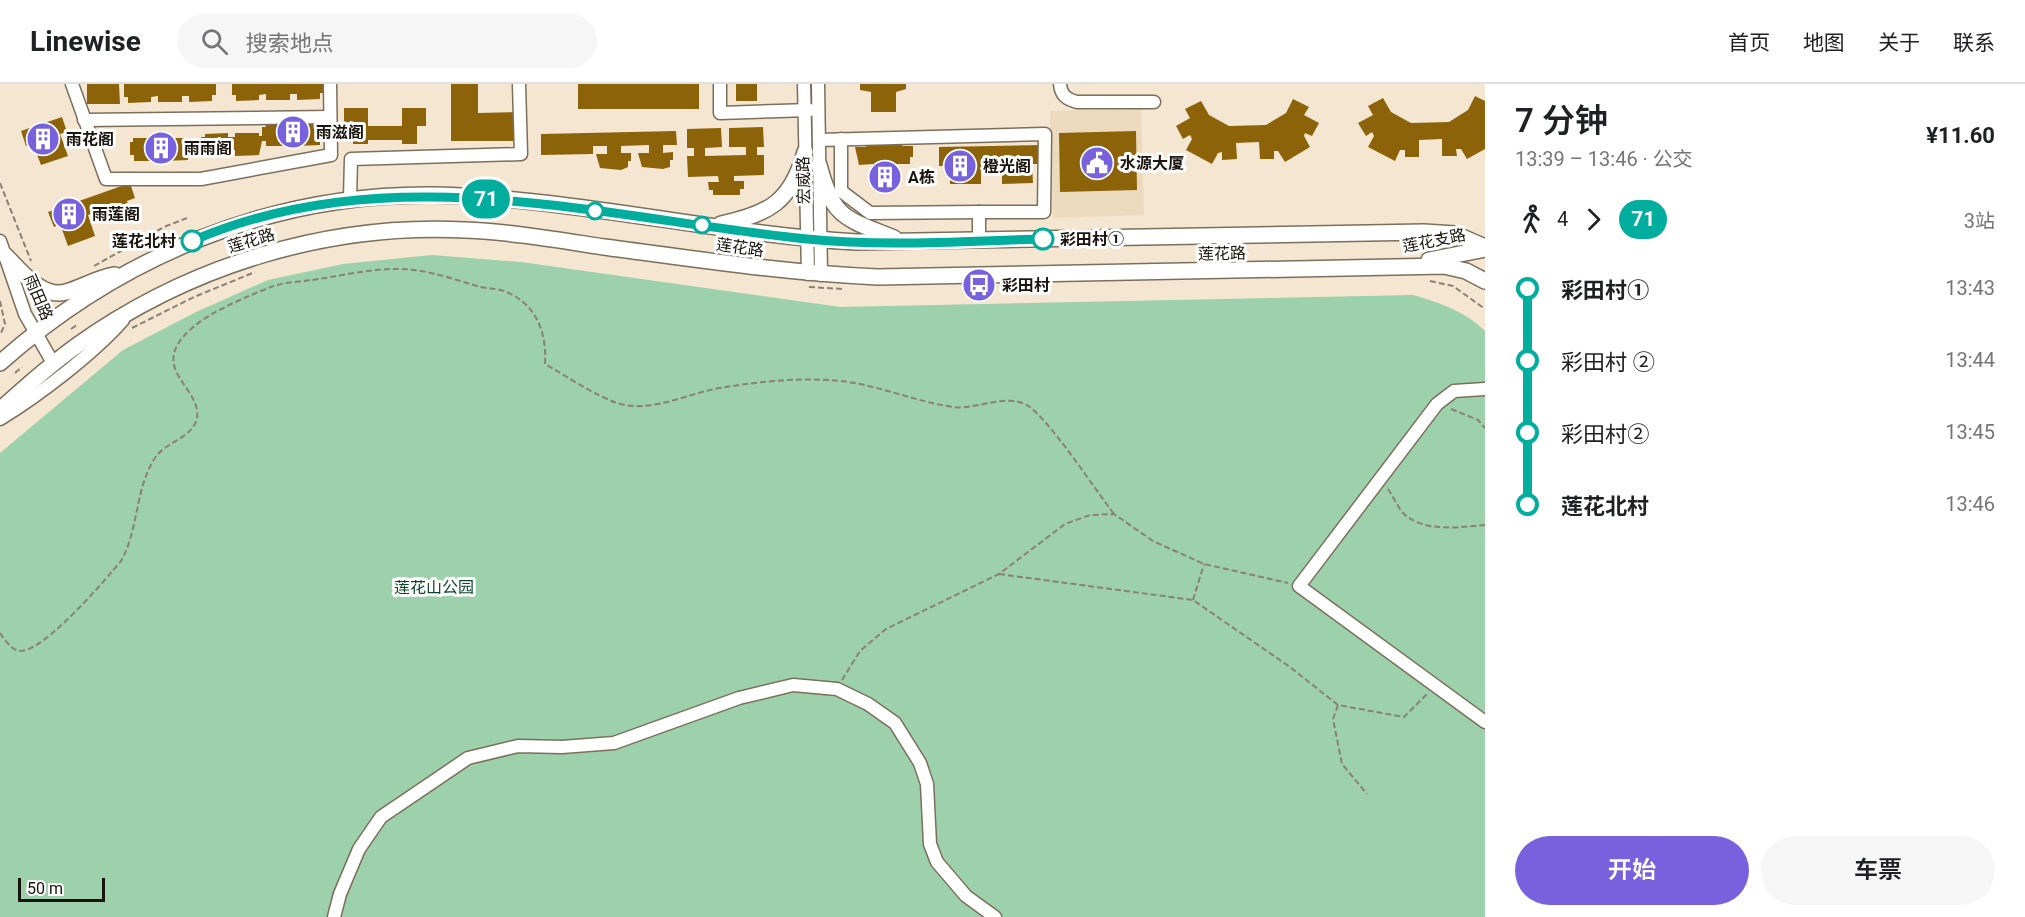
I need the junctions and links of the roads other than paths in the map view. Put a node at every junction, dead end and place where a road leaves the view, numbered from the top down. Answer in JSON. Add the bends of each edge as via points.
{"nodes":[{"id":1,"x":72,"y":84,"type":"edge"},
{"id":2,"x":330,"y":84,"type":"edge"},
{"id":3,"x":519,"y":84,"type":"edge"},
{"id":4,"x":720,"y":84,"type":"edge"},
{"id":5,"x":804,"y":84,"type":"edge"},
{"id":6,"x":818,"y":84,"type":"edge"},
{"id":7,"x":1060,"y":84,"type":"edge"},
{"id":8,"x":1154,"y":102,"type":"dead end"},
{"id":9,"x":804,"y":110,"type":"junction"},
{"id":10,"x":818,"y":110,"type":"junction"},
{"id":11,"x":330,"y":117,"type":"junction"},
{"id":12,"x":84,"y":120,"type":"junction"},
{"id":13,"x":841,"y":139,"type":"junction"},
{"id":14,"x":819,"y":140,"type":"junction"},
{"id":15,"x":805,"y":152,"type":"junction"},
{"id":16,"x":819,"y":165,"type":"junction"},
{"id":17,"x":350,"y":199,"type":"junction"},
{"id":18,"x":979,"y":212,"type":"junction"},
{"id":19,"x":710,"y":226,"type":"junction"},
{"id":20,"x":814,"y":239,"type":"junction"},
{"id":21,"x":979,"y":240,"type":"junction"},
{"id":22,"x":902,"y":242,"type":"junction"},
{"id":23,"x":2,"y":248,"type":"edge"},
{"id":24,"x":1485,"y":248,"type":"edge"},
{"id":25,"x":1390,"y":267,"type":"junction"},
{"id":26,"x":126,"y":273,"type":"junction"},
{"id":27,"x":810,"y":278,"type":"junction"},
{"id":28,"x":1485,"y":282,"type":"edge"},
{"id":29,"x":132,"y":310,"type":"junction"},
{"id":30,"x":36,"y":333,"type":"junction"},
{"id":31,"x":0,"y":363,"type":"edge"},
{"id":32,"x":53,"y":363,"type":"junction"},
{"id":33,"x":1485,"y":389,"type":"edge"},
{"id":34,"x":0,"y":410,"type":"edge"},
{"id":35,"x":0,"y":418,"type":"edge"},
{"id":36,"x":1485,"y":722,"type":"edge"},
{"id":37,"x":334,"y":917,"type":"edge"},
{"id":38,"x":994,"y":917,"type":"edge"}],
"edges":[{"from":1,"to":12,"type":"street"},
{"from":2,"to":11,"type":"street"},
{"from":3,"to":17,"type":"street","via":[[521,154],[351,159]]},
{"from":4,"to":9,"type":"street","via":[[720,113]]},
{"from":5,"to":9,"type":"street","name":"宏威路"},
{"from":6,"to":10,"type":"street","name":"宏威路"},
{"from":7,"to":8,"type":"street","via":[[1068,100],[1077,102]]},
{"from":9,"to":10,"type":"street"},
{"from":9,"to":15,"type":"street","name":"宏威路"},
{"from":10,"to":14,"type":"street","name":"宏威路"},
{"from":11,"to":12,"type":"street"},
{"from":11,"to":12,"type":"street","via":[[331,155],[201,179],[105,179]]},
{"from":13,"to":14,"type":"street"},
{"from":13,"to":18,"type":"street","via":[[841,191],[870,213]]},
{"from":13,"to":18,"type":"street","via":[[1045,134],[1044,212]]},
{"from":14,"to":16,"type":"street","name":"宏威路"},
{"from":15,"to":19,"type":"main road","via":[[795,178],[777,204],[759,215]]},
{"from":15,"to":20,"type":"street","name":"宏威路"},
{"from":16,"to":20,"type":"street","name":"宏威路"},
{"from":16,"to":22,"type":"main road","via":[[829,196],[840,213]]},
{"from":17,"to":19,"type":"main road","name":"莲花路","via":[[466,197]]},
{"from":17,"to":26,"type":"main road","name":"莲花路","via":[[234,225],[172,249]]},
{"from":18,"to":21,"type":"street"},
{"from":19,"to":20,"type":"main road","name":"莲花路"},
{"from":20,"to":22,"type":"main road","name":"莲花路"},
{"from":20,"to":27,"type":"street","name":"宏威路"},
{"from":21,"to":22,"type":"main road","name":"莲花路"},
{"from":21,"to":24,"type":"main road","name":"莲花路","via":[[1424,232],[1455,234]]},
{"from":23,"to":26,"type":"main road","via":[[36,284],[51,292],[67,292],[82,284]]},
{"from":23,"to":30,"type":"street","name":"雨田路","via":[[25,314]]},
{"from":24,"to":25,"type":"main road","name":"莲花支路"},
{"from":25,"to":27,"type":"main road","name":"莲花路"},
{"from":25,"to":28,"type":"main road","name":"莲花路","via":[[1444,266],[1466,271]]},
{"from":26,"to":30,"type":"main road","name":"莲花路"},
{"from":27,"to":29,"type":"main road","name":"莲花路","via":[[496,232],[401,230],[338,237],[277,250],[188,282]]},
{"from":29,"to":32,"type":"main road","name":"莲花路"},
{"from":29,"to":35,"type":"street","via":[[98,345]]},
{"from":30,"to":31,"type":"main road","name":"莲花路"},
{"from":30,"to":32,"type":"street","name":"雨田路"},
{"from":32,"to":34,"type":"main road","name":"莲花路"},
{"from":33,"to":36,"type":"street","via":[[1454,391],[1437,404],[1299,586]]},
{"from":37,"to":38,"type":"street","via":[[339,894],[359,849],[381,817],[468,758],[518,746],[614,743],[739,698],[793,684],[837,689],[895,723],[920,763],[927,784],[930,844],[937,862],[966,896]]}]}
